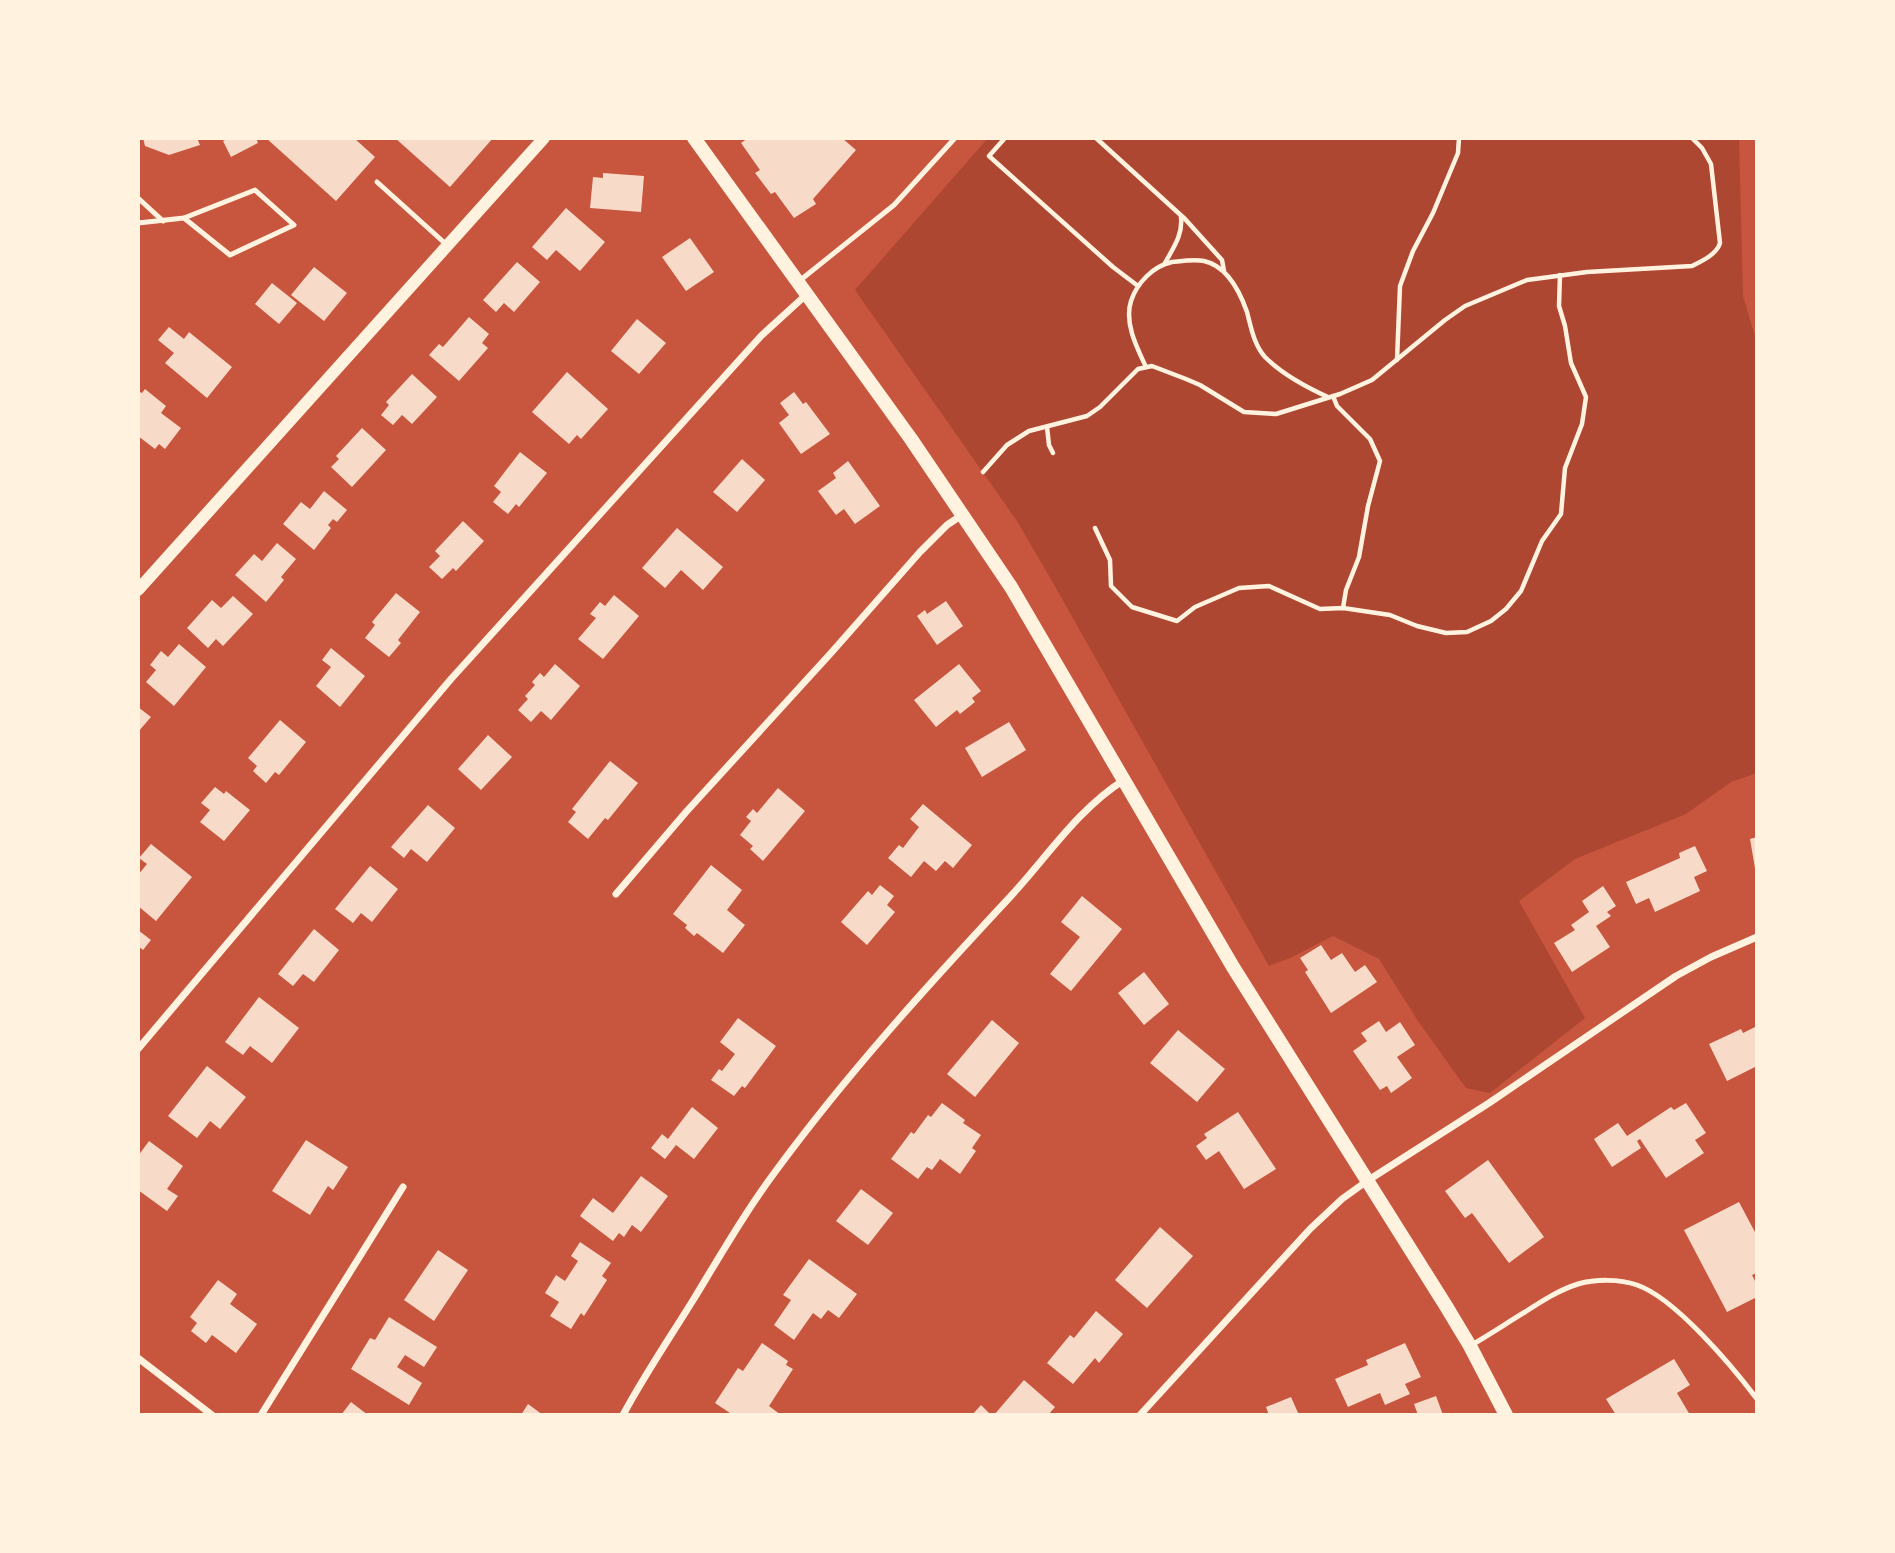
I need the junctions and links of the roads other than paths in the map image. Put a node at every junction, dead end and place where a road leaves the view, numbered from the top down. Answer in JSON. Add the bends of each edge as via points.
{"nodes":[{"id":1,"x":544,"y":138,"type":"edge"},
{"id":2,"x":694,"y":138,"type":"edge"},
{"id":3,"x":955,"y":138,"type":"edge"},
{"id":4,"x":377,"y":182,"type":"dead end"},
{"id":5,"x":138,"y":198,"type":"edge"},
{"id":6,"x":184,"y":218,"type":"junction"},
{"id":7,"x":163,"y":221,"type":"junction"},
{"id":8,"x":138,"y":223,"type":"edge"},
{"id":9,"x":448,"y":246,"type":"junction"},
{"id":10,"x":798,"y":282,"type":"junction"},
{"id":11,"x":807,"y":294,"type":"junction"},
{"id":12,"x":962,"y":515,"type":"junction"},
{"id":13,"x":138,"y":590,"type":"edge"},
{"id":14,"x":1124,"y":780,"type":"junction"},
{"id":15,"x":616,"y":894,"type":"dead end"},
{"id":16,"x":1757,"y":937,"type":"edge"},
{"id":17,"x":138,"y":1049,"type":"edge"},
{"id":18,"x":1367,"y":1181,"type":"junction"},
{"id":19,"x":403,"y":1187,"type":"dead end"},
{"id":20,"x":1471,"y":1346,"type":"junction"},
{"id":21,"x":138,"y":1358,"type":"edge"},
{"id":22,"x":1757,"y":1399,"type":"edge"},
{"id":23,"x":212,"y":1415,"type":"edge"},
{"id":24,"x":261,"y":1415,"type":"edge"},
{"id":25,"x":623,"y":1415,"type":"edge"},
{"id":26,"x":1140,"y":1415,"type":"edge"},
{"id":27,"x":1506,"y":1415,"type":"edge"}],
"edges":[{"from":1,"to":9,"type":"street"},
{"from":2,"to":10,"type":"main road"},
{"from":3,"to":10,"type":"lane","via":[[894,205]]},
{"from":4,"to":9,"type":"lane"},
{"from":5,"to":7,"type":"lane"},
{"from":6,"to":6,"type":"lane","via":[[255,190],[295,225],[230,255]]},
{"from":6,"to":7,"type":"lane"},
{"from":7,"to":8,"type":"lane"},
{"from":9,"to":13,"type":"street"},
{"from":10,"to":11,"type":"main road"},
{"from":11,"to":12,"type":"main road"},
{"from":11,"to":17,"type":"street","via":[[761,336],[451,679]]},
{"from":12,"to":14,"type":"main road","via":[[1011,587]]},
{"from":12,"to":15,"type":"street","via":[[920,552]]},
{"from":14,"to":18,"type":"main road","via":[[1233,967]]},
{"from":14,"to":25,"type":"street","via":[[1080,816],[903,1013],[809,1128],[752,1206]]},
{"from":16,"to":18,"type":"street","via":[[1676,976]]},
{"from":18,"to":20,"type":"main road"},
{"from":18,"to":26,"type":"street","via":[[1326,1212]]},
{"from":19,"to":24,"type":"street"},
{"from":20,"to":22,"type":"lane","via":[[1559,1292],[1590,1282],[1625,1282],[1654,1294],[1678,1314],[1725,1359]]},
{"from":20,"to":27,"type":"main road"},
{"from":21,"to":23,"type":"street"}]}
